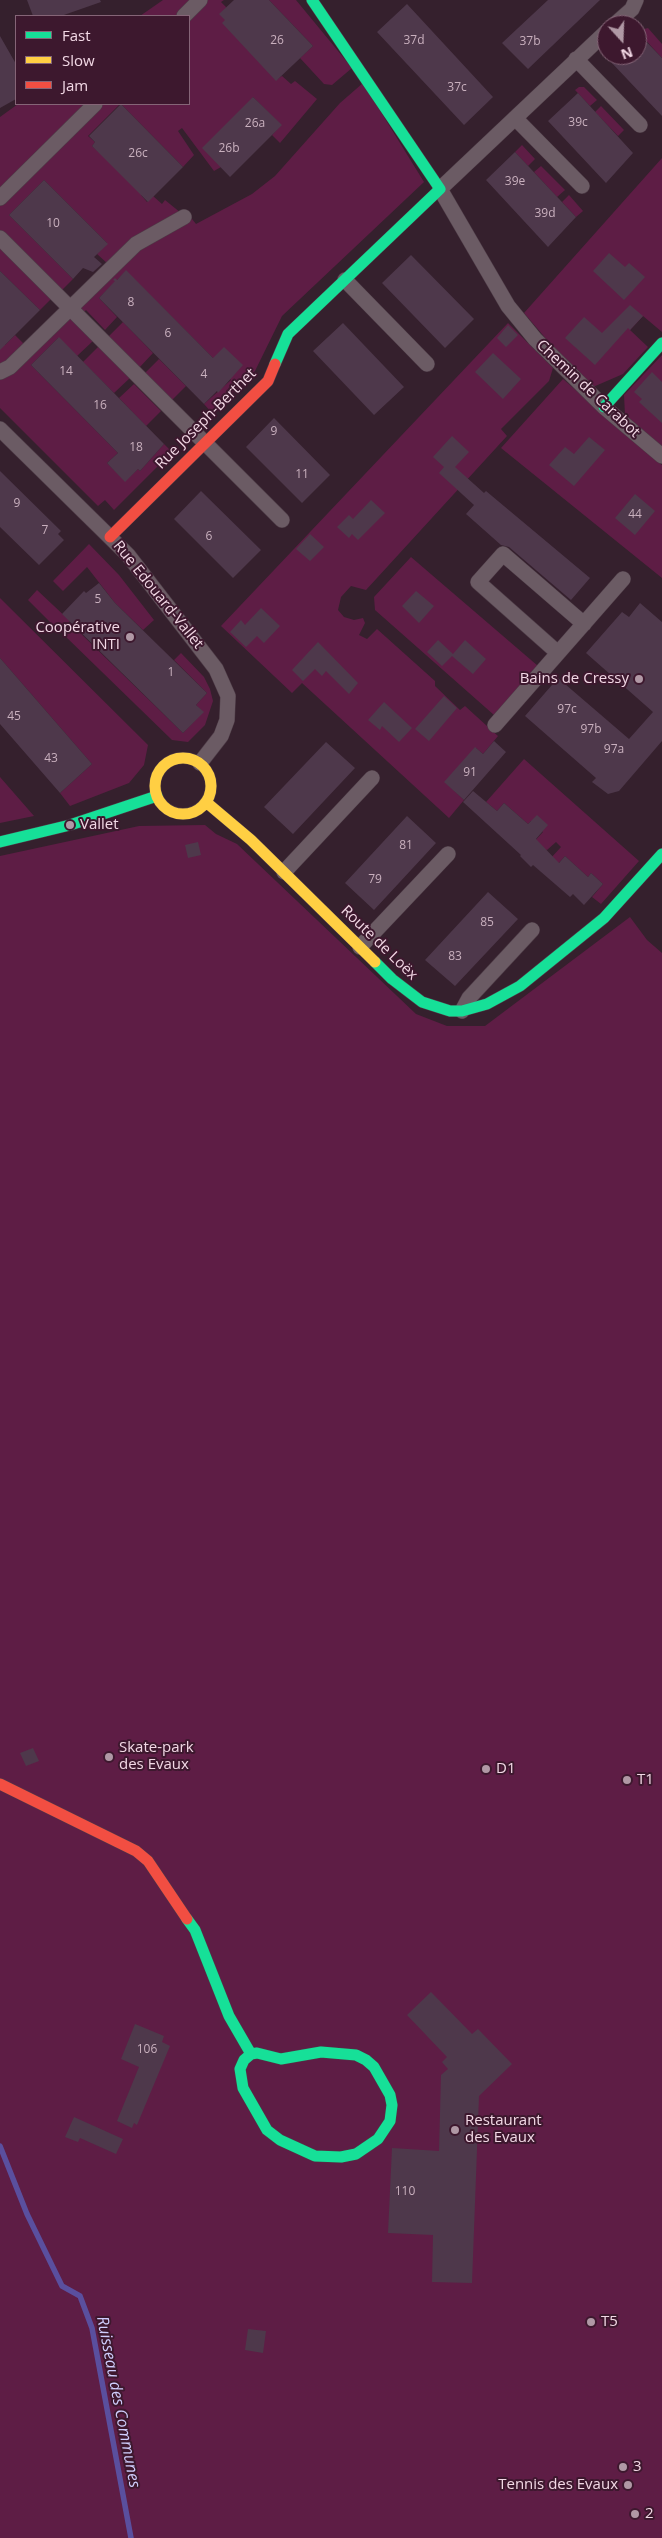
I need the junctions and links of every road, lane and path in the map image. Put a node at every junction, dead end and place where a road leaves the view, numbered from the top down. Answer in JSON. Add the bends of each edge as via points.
{"nodes":[{"id":1,"x":200,"y":0,"type":"edge"},
{"id":2,"x":312,"y":0,"type":"edge"},
{"id":3,"x":636,"y":0,"type":"edge"},
{"id":4,"x":185,"y":15,"type":"edge"},
{"id":5,"x":625,"y":15,"type":"edge"},
{"id":6,"x":597,"y":40,"type":"edge"},
{"id":7,"x":576,"y":59,"type":"junction"},
{"id":8,"x":94,"y":105,"type":"edge"},
{"id":9,"x":515,"y":118,"type":"junction"},
{"id":10,"x":640,"y":125,"type":"dead end"},
{"id":11,"x":582,"y":186,"type":"dead end"},
{"id":12,"x":440,"y":189,"type":"junction"},
{"id":13,"x":0,"y":198,"type":"edge"},
{"id":14,"x":184,"y":217,"type":"dead end"},
{"id":15,"x":0,"y":238,"type":"edge"},
{"id":16,"x":345,"y":280,"type":"junction"},
{"id":17,"x":70,"y":308,"type":"junction"},
{"id":18,"x":662,"y":343,"type":"edge"},
{"id":19,"x":427,"y":364,"type":"dead end"},
{"id":20,"x":0,"y":372,"type":"edge"},
{"id":21,"x":604,"y":407,"type":"junction"},
{"id":22,"x":0,"y":429,"type":"edge"},
{"id":23,"x":204,"y":444,"type":"junction"},
{"id":24,"x":662,"y":456,"type":"edge"},
{"id":25,"x":282,"y":520,"type":"dead end"},
{"id":26,"x":110,"y":537,"type":"junction"},
{"id":27,"x":623,"y":579,"type":"dead end"},
{"id":28,"x":584,"y":624,"type":"junction"},
{"id":29,"x":558,"y":653,"type":"junction"},
{"id":30,"x":495,"y":724,"type":"dead end"},
{"id":31,"x":200,"y":763,"type":"junction"},
{"id":32,"x":372,"y":778,"type":"dead end"},
{"id":33,"x":157,"y":796,"type":"junction"},
{"id":34,"x":206,"y":802,"type":"junction"},
{"id":35,"x":0,"y":842,"type":"edge"},
{"id":36,"x":448,"y":854,"type":"dead end"},
{"id":37,"x":662,"y":854,"type":"edge"},
{"id":38,"x":284,"y":872,"type":"junction"},
{"id":39,"x":532,"y":930,"type":"dead end"},
{"id":40,"x":360,"y":947,"type":"junction"},
{"id":41,"x":462,"y":1011,"type":"junction"},
{"id":42,"x":0,"y":1784,"type":"edge"},
{"id":43,"x":251,"y":2054,"type":"junction"}],
"edges":[{"from":1,"to":4,"type":"street"},
{"from":2,"to":12,"type":"street","name":"Chemin de Carabot"},
{"from":3,"to":5,"type":"street"},
{"from":6,"to":7,"type":"street"},
{"from":7,"to":9,"type":"street"},
{"from":7,"to":10,"type":"street"},
{"from":8,"to":13,"type":"street"},
{"from":9,"to":11,"type":"street"},
{"from":9,"to":12,"type":"street"},
{"from":12,"to":16,"type":"street","name":"Rue Joseph-Berthet"},
{"from":12,"to":21,"type":"street","name":"Chemin de Carabot","via":[[508,306],[564,370]]},
{"from":14,"to":17,"type":"street","via":[[136,244]]},
{"from":15,"to":17,"type":"street"},
{"from":16,"to":19,"type":"street"},
{"from":16,"to":23,"type":"street","name":"Rue Joseph-Berthet","via":[[288,334],[268,381]]},
{"from":17,"to":20,"type":"street","via":[[10,367]]},
{"from":17,"to":23,"type":"street"},
{"from":18,"to":21,"type":"street"},
{"from":21,"to":24,"type":"street","name":"Chemin de Carabot"},
{"from":22,"to":26,"type":"street","name":"Rue Edouard-Vallet"},
{"from":23,"to":25,"type":"street"},
{"from":23,"to":26,"type":"street","name":"Rue Joseph-Berthet"},
{"from":26,"to":31,"type":"street","name":"Rue Edouard-Vallet","via":[[144,575],[216,669],[226,688],[228,720],[221,736]]},
{"from":27,"to":28,"type":"street"},
{"from":28,"to":29,"type":"street"},
{"from":28,"to":29,"type":"street","via":[[503,554],[478,582]]},
{"from":29,"to":30,"type":"street"},
{"from":31,"to":33,"type":"street","via":[[177,758],[163,766],[156,780]]},
{"from":31,"to":34,"type":"street","via":[[210,777]]},
{"from":32,"to":38,"type":"street"},
{"from":33,"to":34,"type":"street","via":[[166,808],[183,814],[193,812]]},
{"from":33,"to":35,"type":"street","via":[[70,825]]},
{"from":34,"to":38,"type":"street","name":"Route de Loëx"},
{"from":36,"to":40,"type":"street"},
{"from":37,"to":41,"type":"street","name":"Route de Loëx","via":[[618,904],[569,948],[520,986],[487,1004]]},
{"from":38,"to":40,"type":"street","name":"Route de Loëx"},
{"from":39,"to":41,"type":"street","via":[[466,1002]]},
{"from":40,"to":41,"type":"street","name":"Route de Loëx","via":[[416,998],[437,1008]]},
{"from":42,"to":43,"type":"street","via":[[136,1851],[148,1861],[195,1930],[229,2016]]},
{"from":43,"to":43,"type":"street","via":[[281,2059],[321,2052],[356,2055],[374,2067],[384,2082],[392,2105],[390,2121],[378,2139],[356,2154],[325,2157],[291,2147],[267,2130],[245,2093],[240,2069]]}]}
